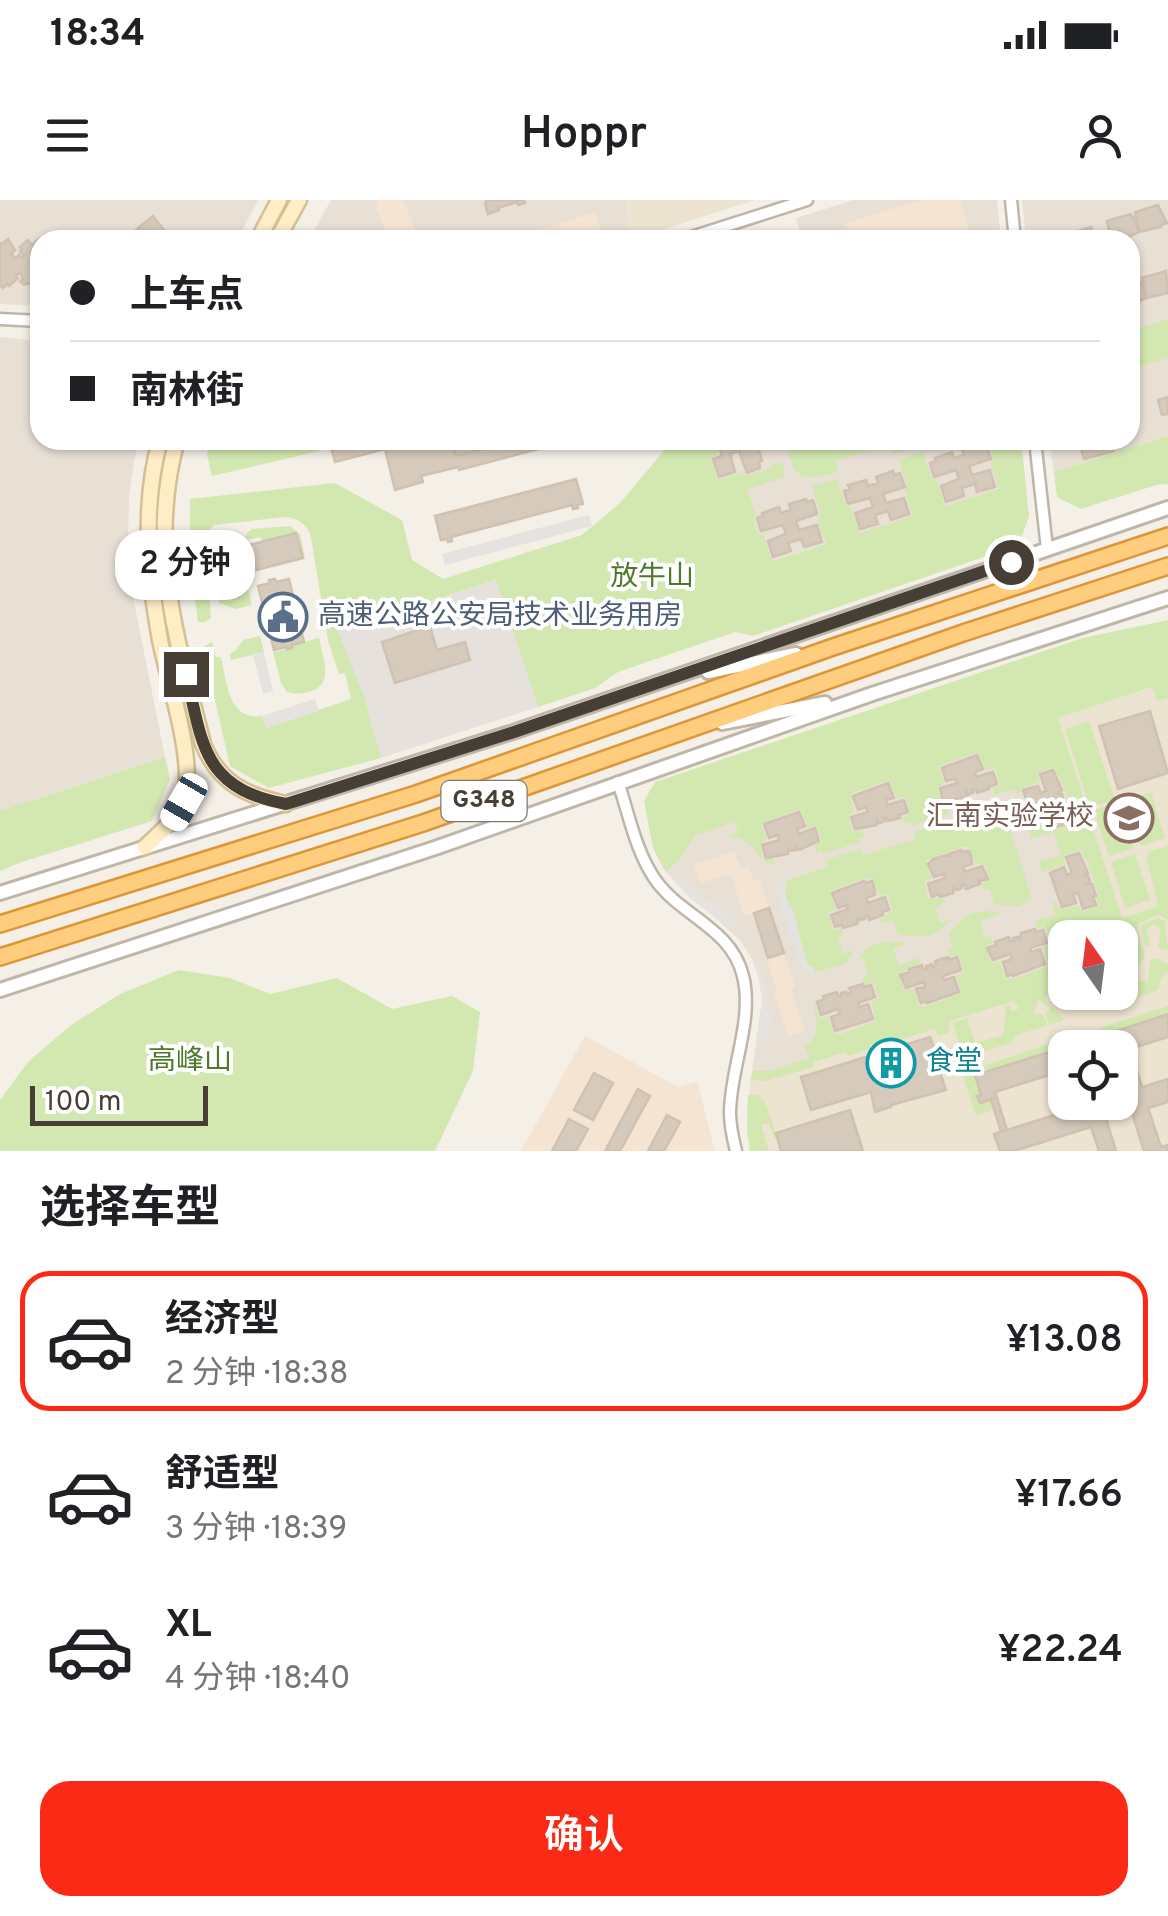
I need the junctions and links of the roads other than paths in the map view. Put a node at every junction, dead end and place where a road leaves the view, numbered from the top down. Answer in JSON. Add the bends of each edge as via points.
{"nodes":[{"id":1,"x":279,"y":200,"type":"edge"},
{"id":2,"x":298,"y":200,"type":"edge"},
{"id":3,"x":806,"y":200,"type":"edge"},
{"id":4,"x":1011,"y":200,"type":"edge"},
{"id":5,"x":263,"y":230,"type":"edge"},
{"id":6,"x":282,"y":230,"type":"edge"},
{"id":7,"x":713,"y":230,"type":"edge"},
{"id":8,"x":1014,"y":230,"type":"edge"},
{"id":9,"x":0,"y":318,"type":"edge"},
{"id":10,"x":30,"y":320,"type":"edge"},
{"id":11,"x":158,"y":450,"type":"edge"},
{"id":12,"x":175,"y":450,"type":"edge"},
{"id":13,"x":1037,"y":450,"type":"edge"},
{"id":14,"x":1168,"y":508,"type":"edge"},
{"id":15,"x":1168,"y":536,"type":"edge"},
{"id":16,"x":1047,"y":549,"type":"junction"},
{"id":17,"x":1168,"y":566,"type":"edge"},
{"id":18,"x":1168,"y":598,"type":"edge"},
{"id":19,"x":833,"y":647,"type":"junction"},
{"id":20,"x":656,"y":683,"type":"junction"},
{"id":21,"x":872,"y":694,"type":"junction"},
{"id":22,"x":680,"y":731,"type":"junction"},
{"id":23,"x":618,"y":782,"type":"junction"},
{"id":24,"x":286,"y":804,"type":"junction"},
{"id":25,"x":145,"y":847,"type":"junction"},
{"id":26,"x":0,"y":894,"type":"edge"},
{"id":27,"x":0,"y":924,"type":"edge"},
{"id":28,"x":0,"y":957,"type":"edge"},
{"id":29,"x":0,"y":990,"type":"edge"},
{"id":30,"x":736,"y":1151,"type":"edge"}],
"edges":[{"from":1,"to":5,"type":"main road"},
{"from":2,"to":6,"type":"main road"},
{"from":3,"to":7,"type":"street"},
{"from":4,"to":8,"type":"street"},
{"from":9,"to":10,"type":"street"},
{"from":11,"to":25,"type":"main road","via":[[149,559],[188,773],[184,802]]},
{"from":12,"to":24,"type":"main road","via":[[166,498],[168,600],[203,744],[210,762],[242,790]]},
{"from":13,"to":16,"type":"street"},
{"from":14,"to":16,"type":"street"},
{"from":15,"to":19,"type":"highway","number":"G348"},
{"from":16,"to":20,"type":"street"},
{"from":17,"to":22,"type":"highway","number":"G348"},
{"from":18,"to":21,"type":"street"},
{"from":19,"to":20,"type":"street"},
{"from":19,"to":27,"type":"highway","number":"G348","via":[[416,794]]},
{"from":20,"to":24,"type":"street"},
{"from":21,"to":22,"type":"street"},
{"from":21,"to":23,"type":"street"},
{"from":22,"to":28,"type":"highway","number":"G348","via":[[423,823]]},
{"from":23,"to":29,"type":"street"},
{"from":23,"to":30,"type":"street","via":[[650,871],[672,899],[722,937],[744,977],[730,1112]]},
{"from":24,"to":25,"type":"street"},
{"from":25,"to":26,"type":"street"}]}
